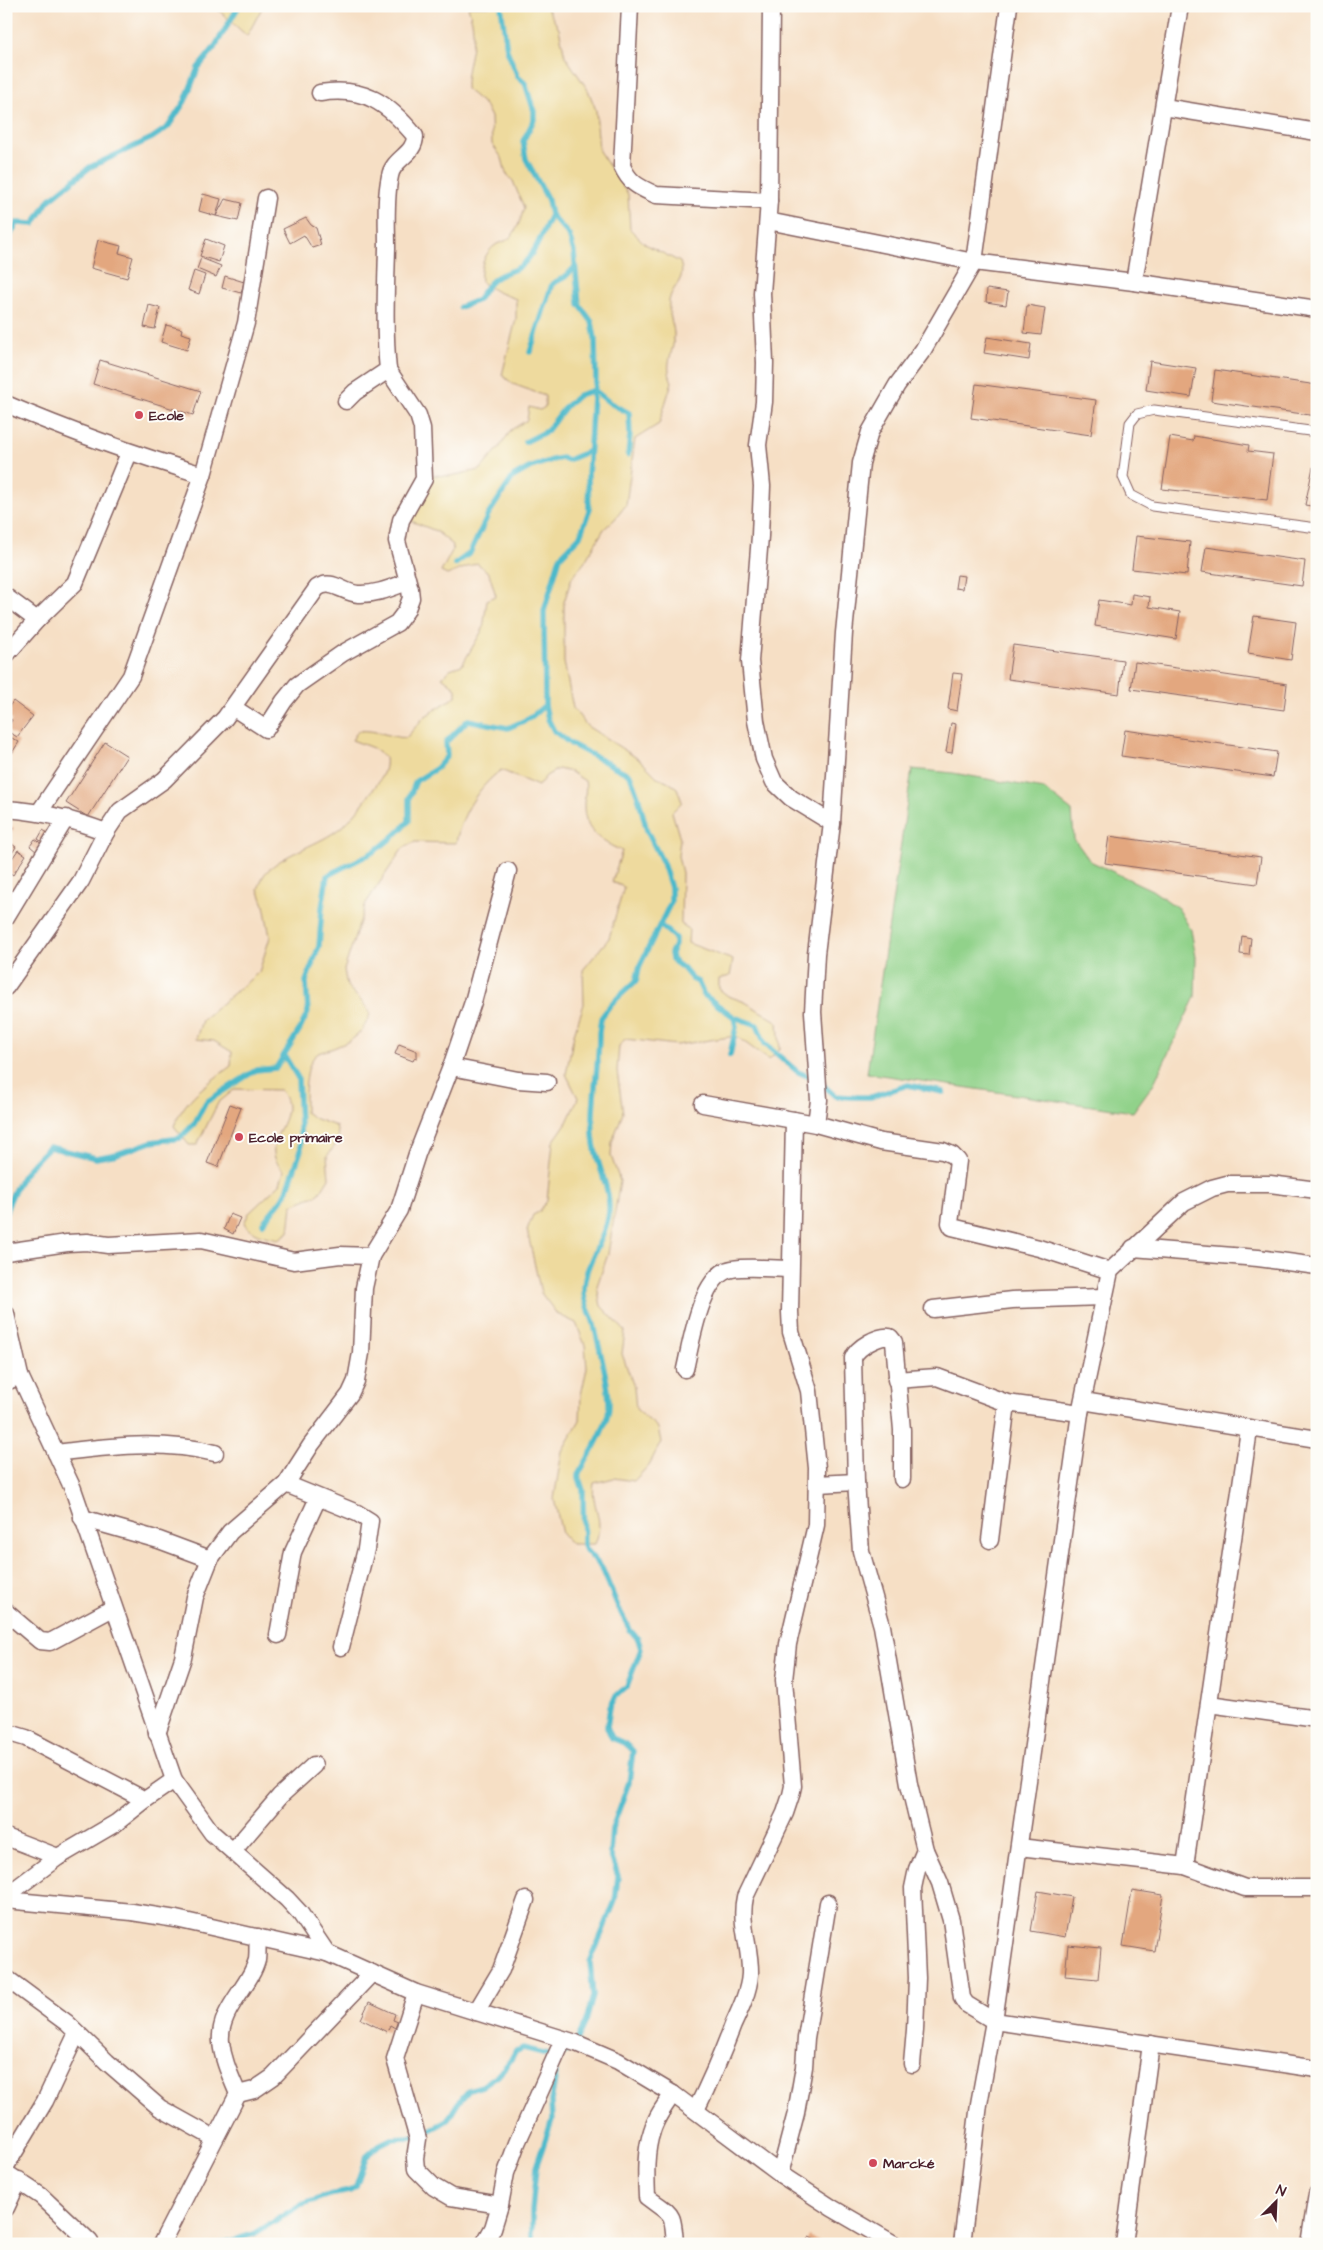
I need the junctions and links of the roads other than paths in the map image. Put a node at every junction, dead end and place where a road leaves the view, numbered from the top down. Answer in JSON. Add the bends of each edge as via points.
{"nodes":[{"id":1,"x":630,"y":6,"type":"edge"},
{"id":2,"x":771,"y":6,"type":"edge"},
{"id":3,"x":1009,"y":6,"type":"edge"},
{"id":4,"x":1180,"y":6,"type":"edge"},
{"id":5,"x":320,"y":93,"type":"dead end"},
{"id":6,"x":1164,"y":107,"type":"junction"},
{"id":7,"x":1317,"y":132,"type":"edge"},
{"id":8,"x":266,"y":198,"type":"dead end"},
{"id":9,"x":769,"y":201,"type":"junction"},
{"id":10,"x":768,"y":221,"type":"junction"},
{"id":11,"x":974,"y":262,"type":"junction"},
{"id":12,"x":1134,"y":282,"type":"junction"},
{"id":13,"x":1317,"y":309,"type":"edge"},
{"id":14,"x":388,"y":370,"type":"junction"},
{"id":15,"x":346,"y":401,"type":"dead end"},
{"id":16,"x":6,"y":404,"type":"edge"},
{"id":17,"x":1317,"y":432,"type":"edge"},
{"id":18,"x":129,"y":452,"type":"junction"},
{"id":19,"x":203,"y":476,"type":"junction"},
{"id":20,"x":1317,"y":528,"type":"edge"},
{"id":21,"x":407,"y":582,"type":"junction"},
{"id":22,"x":6,"y":597,"type":"edge"},
{"id":23,"x":37,"y":620,"type":"junction"},
{"id":24,"x":6,"y":655,"type":"edge"},
{"id":25,"x":234,"y":708,"type":"junction"},
{"id":26,"x":6,"y":809,"type":"edge"},
{"id":27,"x":40,"y":812,"type":"junction"},
{"id":28,"x":66,"y":818,"type":"junction"},
{"id":29,"x":832,"y":823,"type":"junction"},
{"id":30,"x":106,"y":832,"type":"junction"},
{"id":31,"x":508,"y":871,"type":"dead end"},
{"id":32,"x":6,"y":917,"type":"edge"},
{"id":33,"x":6,"y":987,"type":"edge"},
{"id":34,"x":451,"y":1067,"type":"junction"},
{"id":35,"x":547,"y":1082,"type":"dead end"},
{"id":36,"x":703,"y":1104,"type":"dead end"},
{"id":37,"x":794,"y":1120,"type":"junction"},
{"id":38,"x":816,"y":1124,"type":"junction"},
{"id":39,"x":1317,"y":1190,"type":"edge"},
{"id":40,"x":1133,"y":1248,"type":"junction"},
{"id":41,"x":6,"y":1252,"type":"edge"},
{"id":42,"x":371,"y":1256,"type":"junction"},
{"id":43,"x":1317,"y":1266,"type":"edge"},
{"id":44,"x":790,"y":1269,"type":"junction"},
{"id":45,"x":1110,"y":1270,"type":"junction"},
{"id":46,"x":1103,"y":1298,"type":"junction"},
{"id":47,"x":933,"y":1309,"type":"dead end"},
{"id":48,"x":6,"y":1314,"type":"edge"},
{"id":49,"x":685,"y":1369,"type":"dead end"},
{"id":50,"x":13,"y":1379,"type":"edge"},
{"id":51,"x":896,"y":1380,"type":"junction"},
{"id":52,"x":1007,"y":1403,"type":"junction"},
{"id":53,"x":1082,"y":1407,"type":"junction"},
{"id":54,"x":1249,"y":1430,"type":"junction"},
{"id":55,"x":1317,"y":1440,"type":"edge"},
{"id":56,"x":56,"y":1453,"type":"junction"},
{"id":57,"x":216,"y":1453,"type":"dead end"},
{"id":58,"x":902,"y":1479,"type":"dead end"},
{"id":59,"x":856,"y":1482,"type":"junction"},
{"id":60,"x":286,"y":1484,"type":"junction"},
{"id":61,"x":818,"y":1484,"type":"junction"},
{"id":62,"x":318,"y":1498,"type":"junction"},
{"id":63,"x":82,"y":1518,"type":"junction"},
{"id":64,"x":990,"y":1540,"type":"dead end"},
{"id":65,"x":210,"y":1559,"type":"junction"},
{"id":66,"x":113,"y":1608,"type":"junction"},
{"id":67,"x":6,"y":1612,"type":"edge"},
{"id":68,"x":278,"y":1634,"type":"dead end"},
{"id":69,"x":341,"y":1647,"type":"dead end"},
{"id":70,"x":1209,"y":1704,"type":"junction"},
{"id":71,"x":1317,"y":1719,"type":"edge"},
{"id":72,"x":6,"y":1732,"type":"edge"},
{"id":73,"x":158,"y":1734,"type":"junction"},
{"id":74,"x":314,"y":1765,"type":"dead end"},
{"id":75,"x":174,"y":1780,"type":"junction"},
{"id":76,"x":145,"y":1800,"type":"junction"},
{"id":77,"x":6,"y":1837,"type":"edge"},
{"id":78,"x":1019,"y":1847,"type":"junction"},
{"id":79,"x":925,"y":1850,"type":"junction"},
{"id":80,"x":233,"y":1851,"type":"junction"},
{"id":81,"x":58,"y":1857,"type":"junction"},
{"id":82,"x":1185,"y":1866,"type":"junction"},
{"id":83,"x":1317,"y":1888,"type":"edge"},
{"id":84,"x":6,"y":1898,"type":"edge"},
{"id":85,"x":526,"y":1900,"type":"dead end"},
{"id":86,"x":828,"y":1903,"type":"dead end"},
{"id":87,"x":258,"y":1937,"type":"junction"},
{"id":88,"x":327,"y":1953,"type":"junction"},
{"id":89,"x":372,"y":1973,"type":"junction"},
{"id":90,"x":6,"y":1978,"type":"edge"},
{"id":91,"x":416,"y":1993,"type":"junction"},
{"id":92,"x":476,"y":2012,"type":"junction"},
{"id":93,"x":994,"y":2021,"type":"junction"},
{"id":94,"x":77,"y":2033,"type":"junction"},
{"id":95,"x":562,"y":2040,"type":"junction"},
{"id":96,"x":1151,"y":2044,"type":"junction"},
{"id":97,"x":912,"y":2064,"type":"dead end"},
{"id":98,"x":1317,"y":2069,"type":"edge"},
{"id":99,"x":238,"y":2094,"type":"junction"},
{"id":100,"x":673,"y":2094,"type":"junction"},
{"id":101,"x":696,"y":2110,"type":"junction"},
{"id":102,"x":214,"y":2138,"type":"junction"},
{"id":103,"x":6,"y":2166,"type":"edge"},
{"id":104,"x":780,"y":2174,"type":"junction"},
{"id":105,"x":13,"y":2176,"type":"edge"},
{"id":106,"x":1317,"y":2194,"type":"edge"},
{"id":107,"x":500,"y":2205,"type":"junction"},
{"id":108,"x":6,"y":2208,"type":"edge"},
{"id":109,"x":90,"y":2242,"type":"dead end"},
{"id":110,"x":161,"y":2244,"type":"edge"},
{"id":111,"x":484,"y":2244,"type":"edge"},
{"id":112,"x":675,"y":2244,"type":"edge"},
{"id":113,"x":894,"y":2244,"type":"edge"},
{"id":114,"x":962,"y":2244,"type":"edge"},
{"id":115,"x":1124,"y":2244,"type":"edge"},
{"id":116,"x":1309,"y":2244,"type":"edge"}],
"edges":[{"from":1,"to":9,"type":"street","via":[[622,166],[627,178],[656,195]]},
{"from":2,"to":9,"type":"street"},
{"from":3,"to":11,"type":"street"},
{"from":4,"to":6,"type":"street"},
{"from":5,"to":14,"type":"street","via":[[360,92],[382,102],[416,136],[411,150],[398,161],[390,175],[386,268]]},
{"from":6,"to":7,"type":"street"},
{"from":6,"to":12,"type":"street"},
{"from":8,"to":19,"type":"street","via":[[246,323]]},
{"from":9,"to":10,"type":"street"},
{"from":10,"to":11,"type":"street"},
{"from":10,"to":29,"type":"street","via":[[762,293],[764,402],[758,445],[762,486],[750,670],[764,759],[774,782],[791,798]]},
{"from":11,"to":12,"type":"street"},
{"from":11,"to":29,"type":"street","via":[[922,350],[896,385],[870,432],[861,463],[844,633]]},
{"from":12,"to":13,"type":"street"},
{"from":14,"to":15,"type":"street"},
{"from":14,"to":21,"type":"street","via":[[418,415],[422,428],[424,479],[401,520],[397,541]]},
{"from":16,"to":18,"type":"street"},
{"from":17,"to":20,"type":"lane","via":[[1154,410],[1137,414],[1130,423],[1123,477],[1131,495],[1152,506]]},
{"from":18,"to":19,"type":"street"},
{"from":18,"to":23,"type":"street","via":[[75,583]]},
{"from":19,"to":27,"type":"street","via":[[131,676]]},
{"from":21,"to":25,"type":"street","via":[[371,594],[356,594],[323,584],[317,588]]},
{"from":21,"to":25,"type":"street","via":[[411,598],[397,623],[313,672],[284,700],[268,728]]},
{"from":22,"to":23,"type":"street"},
{"from":23,"to":24,"type":"street"},
{"from":25,"to":30,"type":"street","via":[[164,780],[120,811]]},
{"from":26,"to":27,"type":"street"},
{"from":27,"to":28,"type":"street"},
{"from":28,"to":30,"type":"street"},
{"from":28,"to":32,"type":"street"},
{"from":29,"to":38,"type":"street","via":[[815,964],[813,1012],[819,1100]]},
{"from":30,"to":33,"type":"street","via":[[81,881]]},
{"from":31,"to":34,"type":"street","via":[[473,1002]]},
{"from":34,"to":35,"type":"street","via":[[518,1080]]},
{"from":34,"to":42,"type":"street","via":[[416,1154],[399,1210]]},
{"from":36,"to":37,"type":"street"},
{"from":37,"to":38,"type":"street"},
{"from":37,"to":44,"type":"street"},
{"from":38,"to":45,"type":"street","via":[[881,1142],[952,1155],[958,1161],[952,1227]]},
{"from":39,"to":40,"type":"street","via":[[1270,1184],[1227,1184],[1212,1188],[1184,1202]]},
{"from":40,"to":43,"type":"street"},
{"from":40,"to":45,"type":"street"},
{"from":41,"to":42,"type":"street","via":[[67,1243],[108,1245],[189,1240],[215,1242],[282,1260]]},
{"from":42,"to":60,"type":"street","via":[[364,1288],[361,1353],[356,1381]]},
{"from":44,"to":49,"type":"street","via":[[730,1269],[716,1277],[708,1288],[699,1314]]},
{"from":44,"to":61,"type":"street","via":[[791,1332],[809,1391]]},
{"from":45,"to":46,"type":"street"},
{"from":46,"to":47,"type":"street","via":[[1012,1300]]},
{"from":46,"to":53,"type":"street"},
{"from":48,"to":50,"type":"street"},
{"from":50,"to":56,"type":"street"},
{"from":51,"to":52,"type":"street","via":[[937,1377]]},
{"from":51,"to":58,"type":"street","via":[[902,1430]]},
{"from":51,"to":59,"type":"street","via":[[894,1342],[890,1337],[884,1336],[855,1353]]},
{"from":52,"to":53,"type":"street"},
{"from":52,"to":64,"type":"street"},
{"from":53,"to":54,"type":"street"},
{"from":53,"to":78,"type":"street"},
{"from":54,"to":55,"type":"street"},
{"from":54,"to":70,"type":"street"},
{"from":56,"to":57,"type":"street","via":[[143,1444],[196,1448]]},
{"from":56,"to":63,"type":"street"},
{"from":59,"to":61,"type":"street"},
{"from":59,"to":79,"type":"street","via":[[861,1551],[882,1626],[909,1784]]},
{"from":60,"to":62,"type":"street"},
{"from":60,"to":65,"type":"street","via":[[230,1532]]},
{"from":61,"to":101,"type":"street","via":[[816,1525],[788,1644],[784,1680],[793,1786],[785,1814],[745,1897],[742,1911],[750,1977],[712,2079]]},
{"from":62,"to":68,"type":"street","via":[[293,1552]]},
{"from":62,"to":69,"type":"street","via":[[370,1521]]},
{"from":63,"to":65,"type":"street"},
{"from":63,"to":66,"type":"street"},
{"from":65,"to":73,"type":"street","via":[[195,1597],[183,1658]]},
{"from":66,"to":67,"type":"street","via":[[50,1642],[40,1641]]},
{"from":66,"to":73,"type":"street"},
{"from":70,"to":71,"type":"street"},
{"from":70,"to":82,"type":"street"},
{"from":72,"to":76,"type":"street","via":[[26,1738]]},
{"from":73,"to":75,"type":"street"},
{"from":74,"to":80,"type":"street","via":[[280,1796]]},
{"from":75,"to":76,"type":"street"},
{"from":75,"to":80,"type":"street","via":[[212,1833]]},
{"from":76,"to":81,"type":"street","via":[[116,1823]]},
{"from":77,"to":81,"type":"street"},
{"from":78,"to":82,"type":"street"},
{"from":78,"to":93,"type":"street"},
{"from":79,"to":93,"type":"street","via":[[940,1883],[951,1920],[962,1998],[966,2004]]},
{"from":79,"to":97,"type":"street","via":[[913,1888],[916,2030]]},
{"from":80,"to":88,"type":"street","via":[[288,1899]]},
{"from":81,"to":84,"type":"street"},
{"from":82,"to":83,"type":"street","via":[[1245,1888]]},
{"from":84,"to":87,"type":"street","via":[[132,1912]]},
{"from":85,"to":92,"type":"street","via":[[501,1970]]},
{"from":86,"to":104,"type":"street","via":[[804,2067]]},
{"from":87,"to":88,"type":"street"},
{"from":87,"to":99,"type":"street","via":[[257,1960],[230,2007],[221,2041],[226,2066]]},
{"from":88,"to":89,"type":"street"},
{"from":89,"to":91,"type":"street"},
{"from":89,"to":99,"type":"street","via":[[273,2077],[254,2090]]},
{"from":90,"to":94,"type":"street"},
{"from":91,"to":92,"type":"street"},
{"from":91,"to":107,"type":"street","via":[[395,2059],[418,2139],[416,2169],[434,2187],[451,2197]]},
{"from":92,"to":95,"type":"street"},
{"from":93,"to":96,"type":"street"},
{"from":93,"to":114,"type":"street","via":[[981,2088]]},
{"from":94,"to":102,"type":"street","via":[[160,2108]]},
{"from":94,"to":103,"type":"street","via":[[45,2101]]},
{"from":95,"to":100,"type":"street","via":[[618,2060]]},
{"from":95,"to":107,"type":"street","via":[[517,2143],[506,2173]]},
{"from":96,"to":98,"type":"street"},
{"from":96,"to":115,"type":"street"},
{"from":99,"to":102,"type":"street"},
{"from":100,"to":101,"type":"street"},
{"from":100,"to":112,"type":"street","via":[[652,2131],[646,2184],[647,2197],[669,2211],[674,2220]]},
{"from":101,"to":104,"type":"street"},
{"from":102,"to":110,"type":"street"},
{"from":104,"to":113,"type":"street"},
{"from":105,"to":108,"type":"street"},
{"from":105,"to":109,"type":"street","via":[[41,2196]]},
{"from":106,"to":116,"type":"street"},
{"from":107,"to":111,"type":"street"}]}
